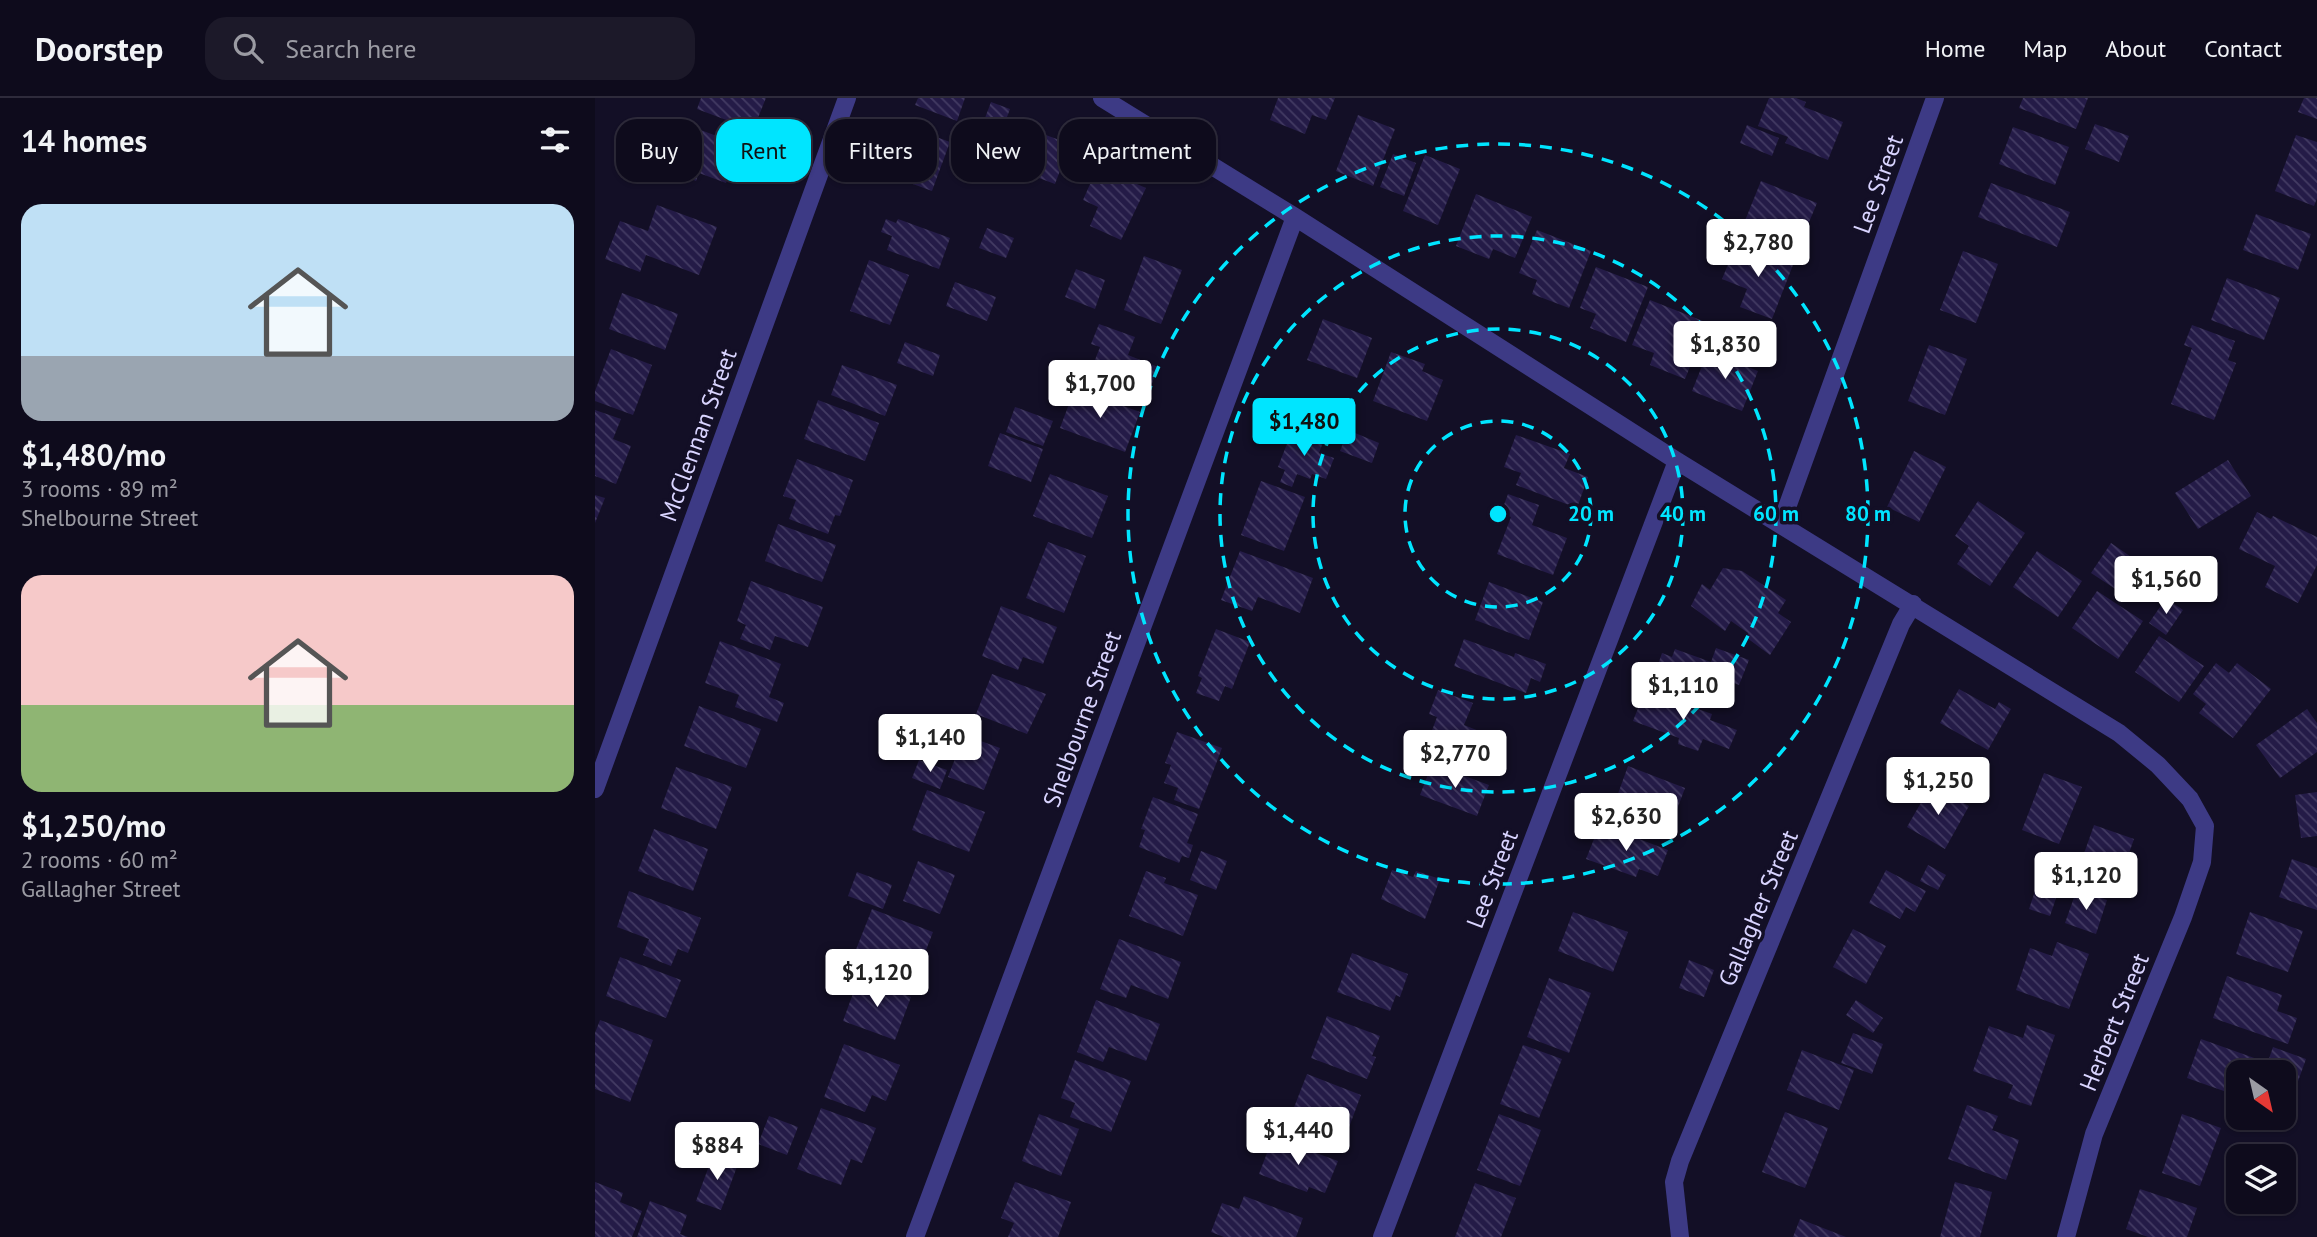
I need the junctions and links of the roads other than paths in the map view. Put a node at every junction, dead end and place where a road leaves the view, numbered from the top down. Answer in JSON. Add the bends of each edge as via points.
{"nodes":[{"id":1,"x":847,"y":98,"type":"edge"},
{"id":2,"x":1102,"y":98,"type":"edge"},
{"id":3,"x":1935,"y":98,"type":"edge"},
{"id":4,"x":1295,"y":218,"type":"junction"},
{"id":5,"x":1677,"y":461,"type":"junction"},
{"id":6,"x":1781,"y":524,"type":"junction"},
{"id":7,"x":1913,"y":604,"type":"junction"},
{"id":8,"x":595,"y":789,"type":"edge"},
{"id":9,"x":915,"y":1237,"type":"edge"},
{"id":10,"x":1382,"y":1237,"type":"edge"},
{"id":11,"x":1681,"y":1237,"type":"edge"},
{"id":12,"x":2066,"y":1237,"type":"edge"}],
"edges":[{"from":1,"to":8,"type":"street","name":"McClennan Street"},
{"from":2,"to":4,"type":"street"},
{"from":3,"to":6,"type":"street","name":"Lee Street"},
{"from":4,"to":5,"type":"street"},
{"from":4,"to":9,"type":"street","name":"Shelbourne Street"},
{"from":5,"to":6,"type":"street"},
{"from":5,"to":10,"type":"street","name":"Lee Street"},
{"from":6,"to":7,"type":"street"},
{"from":7,"to":11,"type":"street","name":"Gallagher Street","via":[[1680,1161],[1674,1182]]},
{"from":7,"to":12,"type":"street","name":"Herbert Street","via":[[2119,733],[2190,799],[2205,826],[2202,862],[2094,1134]]}]}
